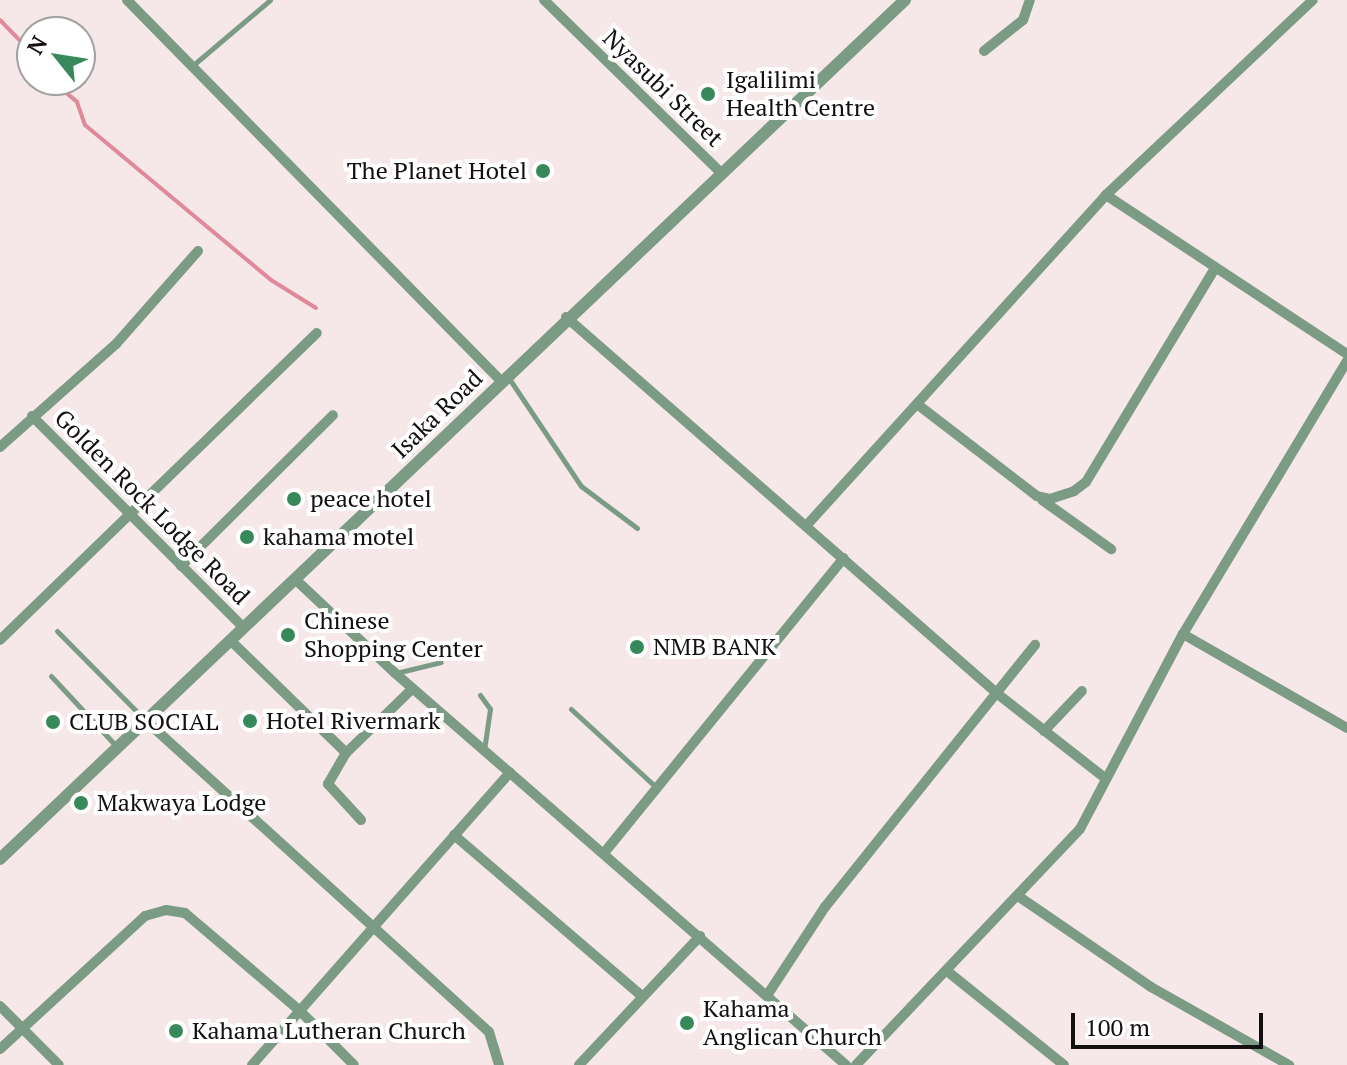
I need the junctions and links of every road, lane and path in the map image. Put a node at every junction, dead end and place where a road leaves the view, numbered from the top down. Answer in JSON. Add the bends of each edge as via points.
{"nodes":[{"id":1,"x":127,"y":0,"type":"edge"},
{"id":2,"x":270,"y":0,"type":"edge"},
{"id":3,"x":544,"y":0,"type":"edge"},
{"id":4,"x":905,"y":0,"type":"edge"},
{"id":5,"x":1030,"y":0,"type":"edge"},
{"id":6,"x":1313,"y":0,"type":"edge"},
{"id":7,"x":984,"y":51,"type":"dead end"},
{"id":8,"x":191,"y":67,"type":"junction"},
{"id":9,"x":720,"y":172,"type":"junction"},
{"id":10,"x":1106,"y":195,"type":"junction"},
{"id":11,"x":198,"y":251,"type":"dead end"},
{"id":12,"x":1214,"y":270,"type":"junction"},
{"id":13,"x":566,"y":317,"type":"junction"},
{"id":14,"x":317,"y":333,"type":"dead end"},
{"id":15,"x":1347,"y":354,"type":"edge"},
{"id":16,"x":1347,"y":361,"type":"edge"},
{"id":17,"x":505,"y":379,"type":"junction"},
{"id":18,"x":917,"y":404,"type":"junction"},
{"id":19,"x":333,"y":415,"type":"dead end"},
{"id":20,"x":32,"y":416,"type":"junction"},
{"id":21,"x":3,"y":439,"type":"edge"},
{"id":22,"x":1037,"y":496,"type":"junction"},
{"id":23,"x":130,"y":513,"type":"junction"},
{"id":24,"x":806,"y":526,"type":"junction"},
{"id":25,"x":637,"y":528,"type":"dead end"},
{"id":26,"x":1111,"y":549,"type":"dead end"},
{"id":27,"x":844,"y":558,"type":"junction"},
{"id":28,"x":181,"y":566,"type":"junction"},
{"id":29,"x":296,"y":580,"type":"junction"},
{"id":30,"x":243,"y":627,"type":"junction"},
{"id":31,"x":57,"y":631,"type":"dead end"},
{"id":32,"x":1183,"y":634,"type":"junction"},
{"id":33,"x":0,"y":640,"type":"edge"},
{"id":34,"x":230,"y":640,"type":"junction"},
{"id":35,"x":1035,"y":645,"type":"dead end"},
{"id":36,"x":441,"y":662,"type":"dead end"},
{"id":37,"x":395,"y":673,"type":"junction"},
{"id":38,"x":51,"y":676,"type":"dead end"},
{"id":39,"x":412,"y":689,"type":"junction"},
{"id":40,"x":1082,"y":691,"type":"dead end"},
{"id":41,"x":480,"y":695,"type":"dead end"},
{"id":42,"x":999,"y":695,"type":"junction"},
{"id":43,"x":571,"y":709,"type":"dead end"},
{"id":44,"x":145,"y":720,"type":"junction"},
{"id":45,"x":1347,"y":728,"type":"edge"},
{"id":46,"x":1044,"y":731,"type":"junction"},
{"id":47,"x":117,"y":747,"type":"junction"},
{"id":48,"x":484,"y":750,"type":"junction"},
{"id":49,"x":346,"y":753,"type":"junction"},
{"id":50,"x":510,"y":772,"type":"junction"},
{"id":51,"x":1106,"y":779,"type":"junction"},
{"id":52,"x":658,"y":789,"type":"junction"},
{"id":53,"x":361,"y":820,"type":"dead end"},
{"id":54,"x":454,"y":835,"type":"junction"},
{"id":55,"x":604,"y":853,"type":"junction"},
{"id":56,"x":0,"y":859,"type":"edge"},
{"id":57,"x":1018,"y":896,"type":"junction"},
{"id":58,"x":372,"y":925,"type":"junction"},
{"id":59,"x":700,"y":936,"type":"junction"},
{"id":60,"x":947,"y":971,"type":"junction"},
{"id":61,"x":768,"y":994,"type":"junction"},
{"id":62,"x":642,"y":996,"type":"junction"},
{"id":63,"x":0,"y":1006,"type":"edge"},
{"id":64,"x":300,"y":1011,"type":"junction"},
{"id":65,"x":22,"y":1028,"type":"junction"},
{"id":66,"x":0,"y":1049,"type":"edge"},
{"id":67,"x":59,"y":1065,"type":"edge"},
{"id":68,"x":252,"y":1065,"type":"edge"},
{"id":69,"x":354,"y":1065,"type":"edge"},
{"id":70,"x":499,"y":1065,"type":"edge"},
{"id":71,"x":579,"y":1065,"type":"edge"},
{"id":72,"x":846,"y":1065,"type":"edge"},
{"id":73,"x":856,"y":1065,"type":"edge"},
{"id":74,"x":1064,"y":1065,"type":"edge"},
{"id":75,"x":1289,"y":1065,"type":"edge"}],
"edges":[{"from":1,"to":8,"type":"street"},
{"from":2,"to":8,"type":"lane"},
{"from":3,"to":9,"type":"street","name":"Nyasubi Street"},
{"from":4,"to":9,"type":"street","name":"Isaka Road"},
{"from":5,"to":7,"type":"street","via":[[1023,20]]},
{"from":6,"to":10,"type":"street"},
{"from":8,"to":17,"type":"street"},
{"from":9,"to":13,"type":"street","name":"Isaka Road"},
{"from":10,"to":12,"type":"street"},
{"from":10,"to":18,"type":"street"},
{"from":11,"to":20,"type":"street","via":[[116,344]]},
{"from":12,"to":15,"type":"street"},
{"from":12,"to":22,"type":"street","via":[[1086,482],[1061,497]]},
{"from":13,"to":17,"type":"street","name":"Isaka Road"},
{"from":13,"to":24,"type":"street"},
{"from":14,"to":23,"type":"street"},
{"from":16,"to":32,"type":"street"},
{"from":17,"to":25,"type":"lane","via":[[581,486]]},
{"from":17,"to":29,"type":"street","name":"Isaka Road"},
{"from":18,"to":22,"type":"street"},
{"from":18,"to":24,"type":"street"},
{"from":19,"to":28,"type":"street"},
{"from":20,"to":21,"type":"street"},
{"from":20,"to":23,"type":"street","name":"Golden Rock Lodge Road"},
{"from":22,"to":26,"type":"street"},
{"from":23,"to":28,"type":"street","name":"Golden Rock Lodge Road"},
{"from":23,"to":33,"type":"street"},
{"from":24,"to":27,"type":"street"},
{"from":27,"to":42,"type":"street"},
{"from":27,"to":52,"type":"street"},
{"from":28,"to":30,"type":"street","name":"Golden Rock Lodge Road"},
{"from":29,"to":30,"type":"street","name":"Isaka Road"},
{"from":29,"to":37,"type":"street"},
{"from":30,"to":34,"type":"street","name":"Isaka Road"},
{"from":31,"to":44,"type":"lane"},
{"from":32,"to":45,"type":"street"},
{"from":32,"to":51,"type":"street"},
{"from":34,"to":44,"type":"street","name":"Isaka Road"},
{"from":34,"to":49,"type":"street"},
{"from":35,"to":42,"type":"street"},
{"from":36,"to":37,"type":"lane"},
{"from":37,"to":39,"type":"street"},
{"from":38,"to":47,"type":"lane"},
{"from":39,"to":48,"type":"street"},
{"from":39,"to":49,"type":"street"},
{"from":40,"to":46,"type":"street"},
{"from":41,"to":48,"type":"lane","via":[[490,709]]},
{"from":42,"to":46,"type":"street"},
{"from":42,"to":61,"type":"street","via":[[825,907]]},
{"from":43,"to":52,"type":"lane"},
{"from":44,"to":47,"type":"street","name":"Isaka Road"},
{"from":44,"to":58,"type":"street"},
{"from":46,"to":51,"type":"street"},
{"from":47,"to":56,"type":"street","name":"Isaka Road"},
{"from":48,"to":50,"type":"street"},
{"from":49,"to":53,"type":"street","via":[[328,784]]},
{"from":50,"to":54,"type":"street"},
{"from":50,"to":55,"type":"street"},
{"from":51,"to":57,"type":"street","via":[[1080,829]]},
{"from":52,"to":55,"type":"street"},
{"from":54,"to":58,"type":"street"},
{"from":54,"to":62,"type":"street"},
{"from":55,"to":59,"type":"street"},
{"from":57,"to":60,"type":"street"},
{"from":57,"to":75,"type":"street","via":[[1151,987]]},
{"from":58,"to":64,"type":"street"},
{"from":58,"to":70,"type":"street","via":[[489,1032]]},
{"from":59,"to":61,"type":"street"},
{"from":59,"to":62,"type":"street"},
{"from":60,"to":73,"type":"street"},
{"from":60,"to":74,"type":"street"},
{"from":61,"to":72,"type":"street"},
{"from":62,"to":71,"type":"street"},
{"from":63,"to":65,"type":"street"},
{"from":64,"to":65,"type":"street","via":[[185,913],[166,910],[145,916]]},
{"from":64,"to":68,"type":"street"},
{"from":64,"to":69,"type":"street"},
{"from":65,"to":66,"type":"street"},
{"from":65,"to":67,"type":"street"}]}
